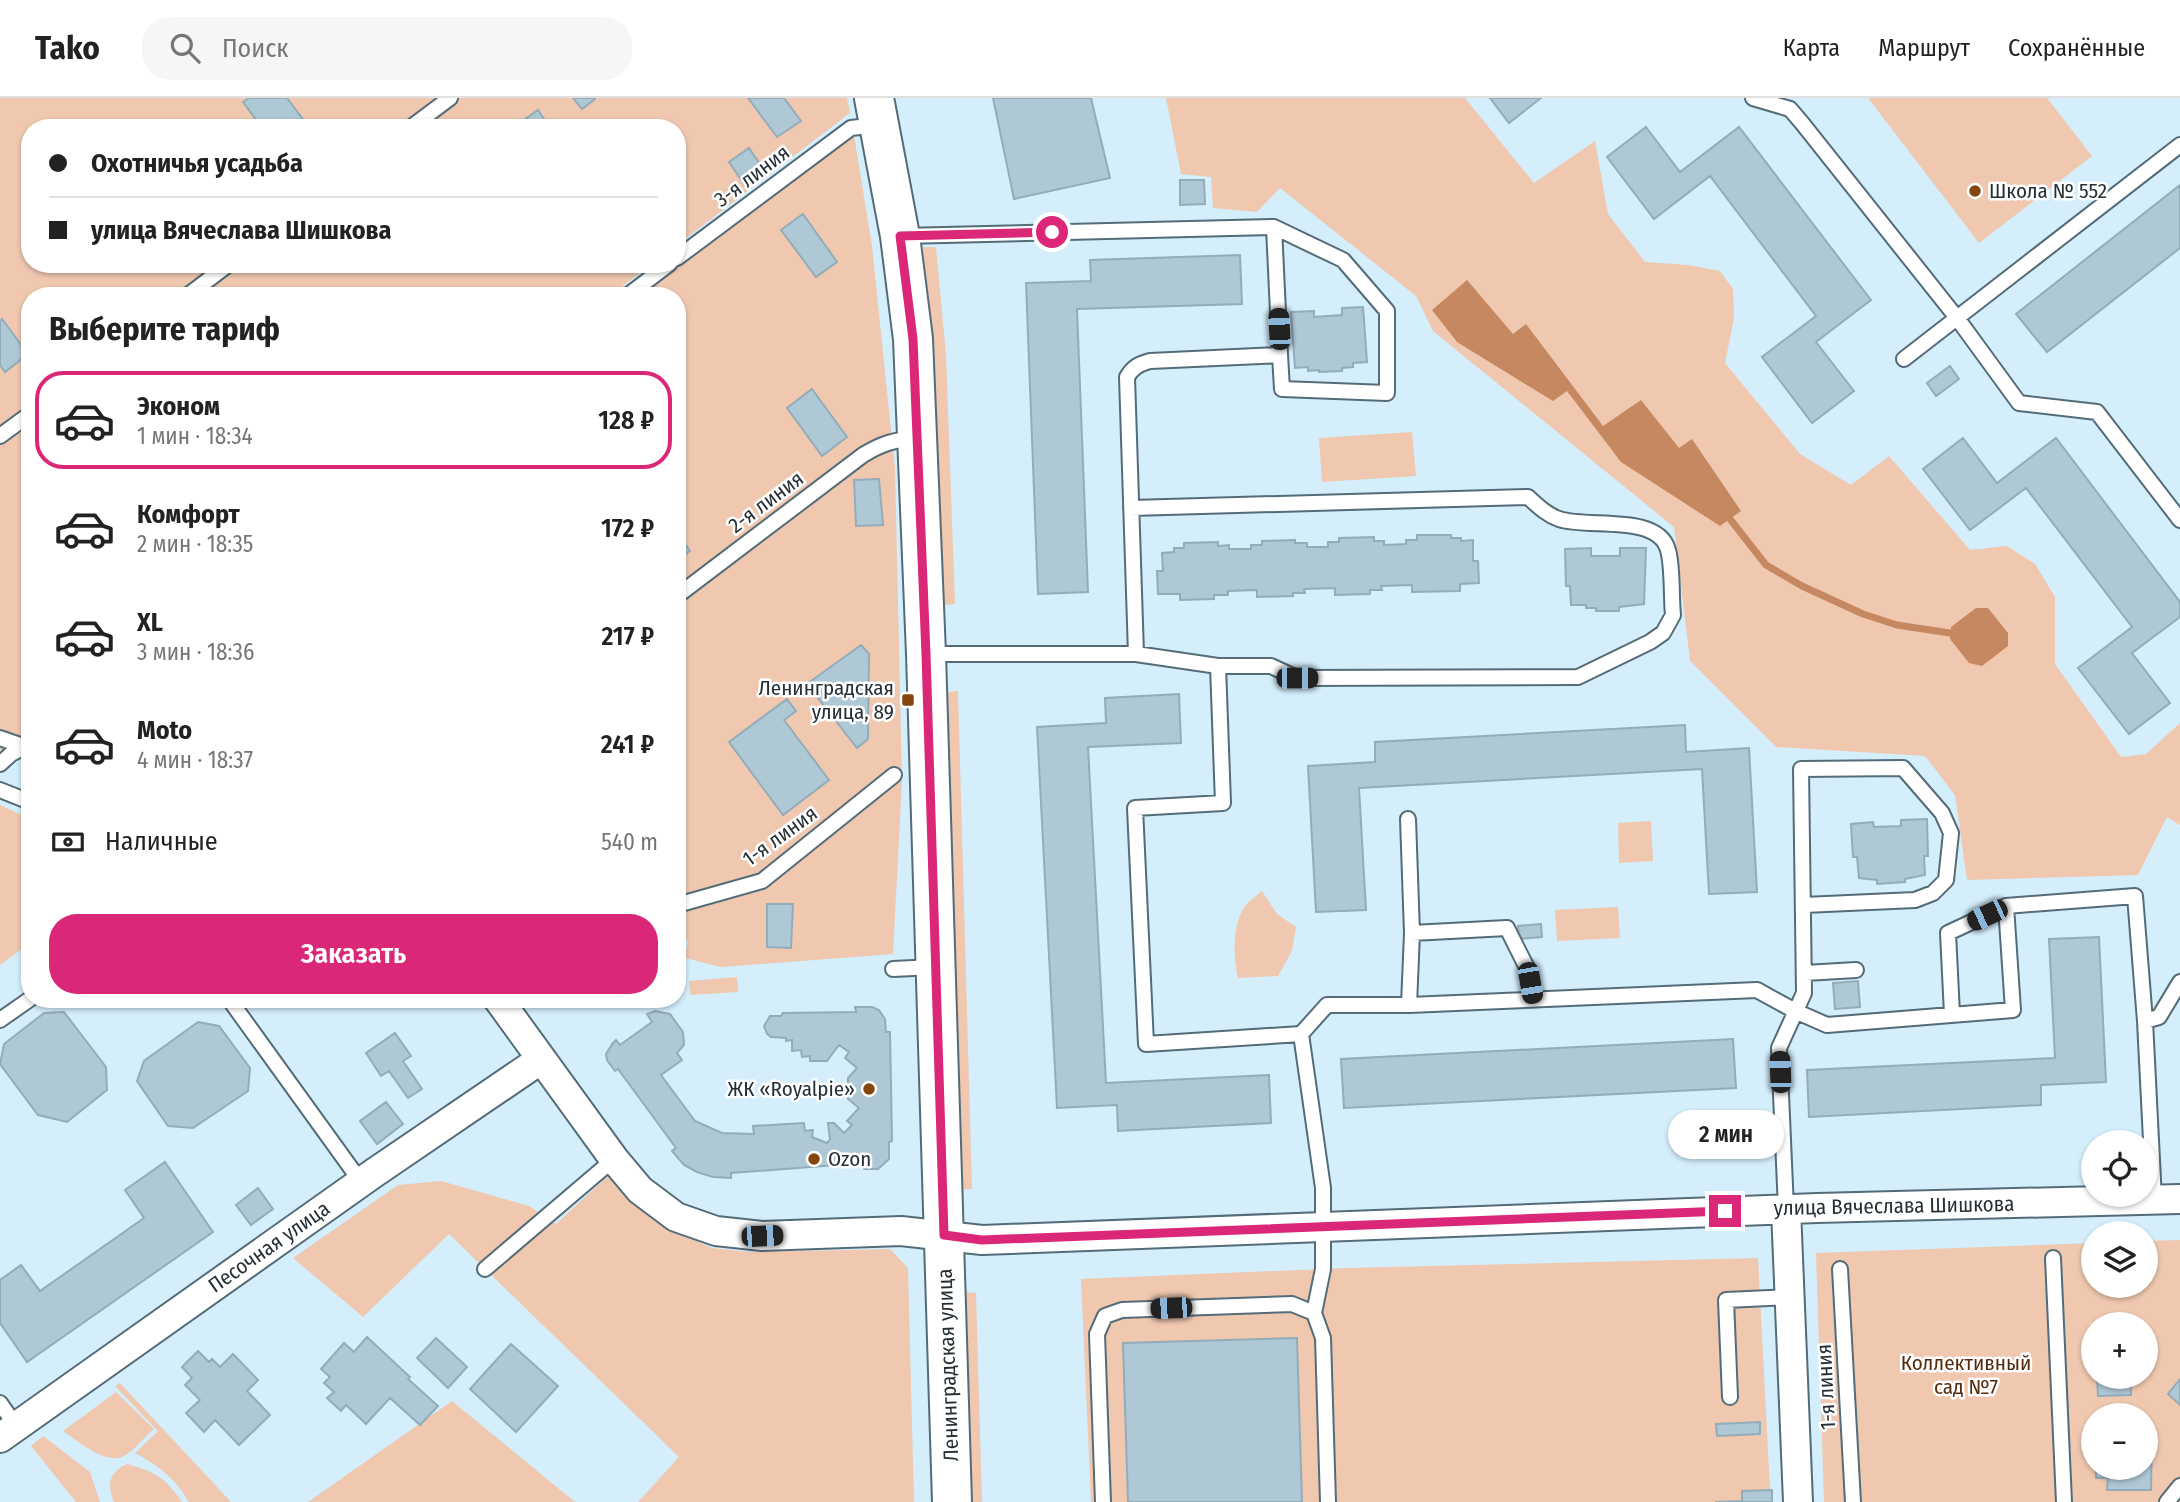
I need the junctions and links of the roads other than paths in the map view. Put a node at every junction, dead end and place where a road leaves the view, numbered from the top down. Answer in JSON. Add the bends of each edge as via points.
{"nodes":[{"id":1,"x":450,"y":98,"type":"edge"},
{"id":2,"x":1753,"y":98,"type":"edge"},
{"id":3,"x":868,"y":117,"type":"edge"},
{"id":4,"x":422,"y":119,"type":"edge"},
{"id":5,"x":2180,"y":145,"type":"edge"},
{"id":6,"x":1274,"y":227,"type":"junction"},
{"id":7,"x":900,"y":236,"type":"junction"},
{"id":8,"x":686,"y":251,"type":"edge"},
{"id":9,"x":217,"y":273,"type":"edge"},
{"id":10,"x":657,"y":273,"type":"edge"},
{"id":11,"x":199,"y":287,"type":"edge"},
{"id":12,"x":639,"y":287,"type":"edge"},
{"id":13,"x":1957,"y":318,"type":"junction"},
{"id":14,"x":1280,"y":355,"type":"junction"},
{"id":15,"x":1904,"y":359,"type":"dead end"},
{"id":16,"x":21,"y":421,"type":"edge"},
{"id":17,"x":0,"y":436,"type":"edge"},
{"id":18,"x":899,"y":441,"type":"junction"},
{"id":19,"x":1131,"y":508,"type":"junction"},
{"id":20,"x":2180,"y":520,"type":"edge"},
{"id":21,"x":686,"y":590,"type":"edge"},
{"id":22,"x":926,"y":654,"type":"junction"},
{"id":23,"x":1136,"y":654,"type":"junction"},
{"id":24,"x":1218,"y":666,"type":"junction"},
{"id":25,"x":0,"y":738,"type":"edge"},
{"id":26,"x":21,"y":743,"type":"edge"},
{"id":27,"x":21,"y":749,"type":"edge"},
{"id":28,"x":0,"y":764,"type":"edge"},
{"id":29,"x":894,"y":775,"type":"dead end"},
{"id":30,"x":0,"y":790,"type":"edge"},
{"id":31,"x":21,"y":798,"type":"edge"},
{"id":32,"x":1408,"y":818,"type":"dead end"},
{"id":33,"x":686,"y":902,"type":"edge"},
{"id":34,"x":1804,"y":905,"type":"junction"},
{"id":35,"x":2006,"y":906,"type":"junction"},
{"id":36,"x":1412,"y":933,"type":"junction"},
{"id":37,"x":936,"y":967,"type":"junction"},
{"id":38,"x":893,"y":969,"type":"dead end"},
{"id":39,"x":1856,"y":970,"type":"dead end"},
{"id":40,"x":1805,"y":973,"type":"junction"},
{"id":41,"x":2180,"y":982,"type":"edge"},
{"id":42,"x":1532,"y":999,"type":"junction"},
{"id":43,"x":21,"y":1005,"type":"edge"},
{"id":44,"x":1409,"y":1005,"type":"junction"},
{"id":45,"x":235,"y":1008,"type":"edge"},
{"id":46,"x":504,"y":1008,"type":"edge"},
{"id":47,"x":1794,"y":1011,"type":"junction"},
{"id":48,"x":1952,"y":1014,"type":"junction"},
{"id":49,"x":0,"y":1020,"type":"edge"},
{"id":50,"x":2145,"y":1021,"type":"junction"},
{"id":51,"x":1301,"y":1034,"type":"junction"},
{"id":52,"x":540,"y":1060,"type":"junction"},
{"id":53,"x":614,"y":1159,"type":"junction"},
{"id":54,"x":361,"y":1182,"type":"junction"},
{"id":55,"x":2167,"y":1200,"type":"edge"},
{"id":56,"x":1786,"y":1209,"type":"junction"},
{"id":57,"x":1324,"y":1227,"type":"junction"},
{"id":58,"x":944,"y":1235,"type":"junction"},
{"id":59,"x":2053,"y":1258,"type":"dead end"},
{"id":60,"x":485,"y":1269,"type":"dead end"},
{"id":61,"x":1840,"y":1269,"type":"dead end"},
{"id":62,"x":1790,"y":1297,"type":"junction"},
{"id":63,"x":1314,"y":1313,"type":"junction"},
{"id":64,"x":1730,"y":1396,"type":"dead end"},
{"id":65,"x":0,"y":1403,"type":"edge"},
{"id":66,"x":8,"y":1432,"type":"edge"},
{"id":67,"x":2180,"y":1486,"type":"edge"},
{"id":68,"x":952,"y":1502,"type":"edge"},
{"id":69,"x":1103,"y":1502,"type":"edge"},
{"id":70,"x":1328,"y":1502,"type":"edge"},
{"id":71,"x":1798,"y":1502,"type":"edge"},
{"id":72,"x":1853,"y":1502,"type":"edge"},
{"id":73,"x":2064,"y":1502,"type":"edge"},
{"id":74,"x":2167,"y":1502,"type":"edge"}],
"edges":[{"from":1,"to":4,"type":"lane"},
{"from":2,"to":13,"type":"lane","via":[[1790,109]]},
{"from":3,"to":7,"type":"street","name":"Ленинградская улица"},
{"from":3,"to":8,"type":"lane","name":"3-я линия"},
{"from":5,"to":13,"type":"lane"},
{"from":6,"to":7,"type":"lane"},
{"from":6,"to":14,"type":"lane"},
{"from":6,"to":14,"type":"lane","via":[[1343,260],[1387,312],[1387,393],[1282,389]]},
{"from":7,"to":18,"type":"street","name":"Ленинградская улица","via":[[913,339]]},
{"from":9,"to":11,"type":"lane"},
{"from":10,"to":12,"type":"lane"},
{"from":13,"to":15,"type":"lane"},
{"from":13,"to":20,"type":"lane","via":[[2019,403],[2096,412]]},
{"from":14,"to":19,"type":"lane","via":[[1150,361],[1132,370],[1127,377]]},
{"from":16,"to":17,"type":"lane"},
{"from":18,"to":21,"type":"lane","name":"2-я линия"},
{"from":18,"to":22,"type":"street","name":"Ленинградская улица"},
{"from":19,"to":23,"type":"lane"},
{"from":19,"to":24,"type":"lane","via":[[1528,498],[1560,520],[1645,527],[1668,549],[1673,615],[1669,625],[1650,642],[1578,677],[1297,678],[1271,666]]},
{"from":22,"to":23,"type":"lane"},
{"from":22,"to":37,"type":"street","name":"Ленинградская улица"},
{"from":23,"to":24,"type":"lane"},
{"from":24,"to":51,"type":"lane","via":[[1223,803],[1135,808],[1146,1044]]},
{"from":25,"to":26,"type":"lane"},
{"from":27,"to":28,"type":"lane"},
{"from":29,"to":33,"type":"lane","name":"1-я линия","via":[[762,881]]},
{"from":30,"to":31,"type":"lane"},
{"from":32,"to":36,"type":"lane"},
{"from":34,"to":34,"type":"lane","via":[[1801,769],[1903,768],[1942,813],[1951,833],[1946,880],[1933,893],[1915,900]]},
{"from":34,"to":40,"type":"lane"},
{"from":35,"to":48,"type":"lane","via":[[1948,933]]},
{"from":35,"to":48,"type":"lane","via":[[2013,1010]]},
{"from":35,"to":50,"type":"lane","via":[[2135,896]]},
{"from":36,"to":42,"type":"lane","via":[[1507,928],[1527,968]]},
{"from":36,"to":44,"type":"lane"},
{"from":37,"to":38,"type":"lane"},
{"from":37,"to":58,"type":"street","name":"Ленинградская улица"},
{"from":39,"to":40,"type":"lane"},
{"from":40,"to":47,"type":"lane","via":[[1804,993]]},
{"from":41,"to":50,"type":"lane","via":[[2159,1017]]},
{"from":42,"to":44,"type":"lane"},
{"from":42,"to":47,"type":"lane","via":[[1757,990]]},
{"from":43,"to":49,"type":"lane"},
{"from":44,"to":51,"type":"lane","via":[[1326,1005]]},
{"from":45,"to":54,"type":"lane"},
{"from":46,"to":52,"type":"street","name":"улица Вячеслава Шишкова"},
{"from":47,"to":48,"type":"lane","via":[[1827,1025]]},
{"from":47,"to":56,"type":"lane","via":[[1779,1048]]},
{"from":50,"to":55,"type":"lane"},
{"from":51,"to":57,"type":"lane","via":[[1323,1188]]},
{"from":52,"to":53,"type":"street","name":"улица Вячеслава Шишкова"},
{"from":52,"to":54,"type":"street","name":"Песочная улица"},
{"from":53,"to":58,"type":"street","name":"улица Вячеслава Шишкова","via":[[640,1190],[676,1217],[716,1231],[762,1236],[890,1231]]},
{"from":53,"to":60,"type":"lane"},
{"from":54,"to":66,"type":"street","name":"Песочная улица"},
{"from":55,"to":56,"type":"street","name":"улица Вячеслава Шишкова"},
{"from":56,"to":57,"type":"street","name":"улица Вячеслава Шишкова"},
{"from":56,"to":62,"type":"street"},
{"from":57,"to":58,"type":"street","name":"улица Вячеслава Шишкова","via":[[982,1240]]},
{"from":57,"to":63,"type":"lane","via":[[1323,1269]]},
{"from":58,"to":68,"type":"street","name":"Ленинградская улица"},
{"from":59,"to":73,"type":"lane"},
{"from":61,"to":72,"type":"lane","name":"1-я линия"},
{"from":62,"to":64,"type":"lane","via":[[1726,1300]]},
{"from":62,"to":71,"type":"street"},
{"from":63,"to":69,"type":"lane","via":[[1292,1304],[1122,1310],[1105,1317],[1097,1334]]},
{"from":63,"to":70,"type":"lane","via":[[1323,1338]]},
{"from":65,"to":66,"type":"lane"},
{"from":67,"to":74,"type":"lane"}]}
